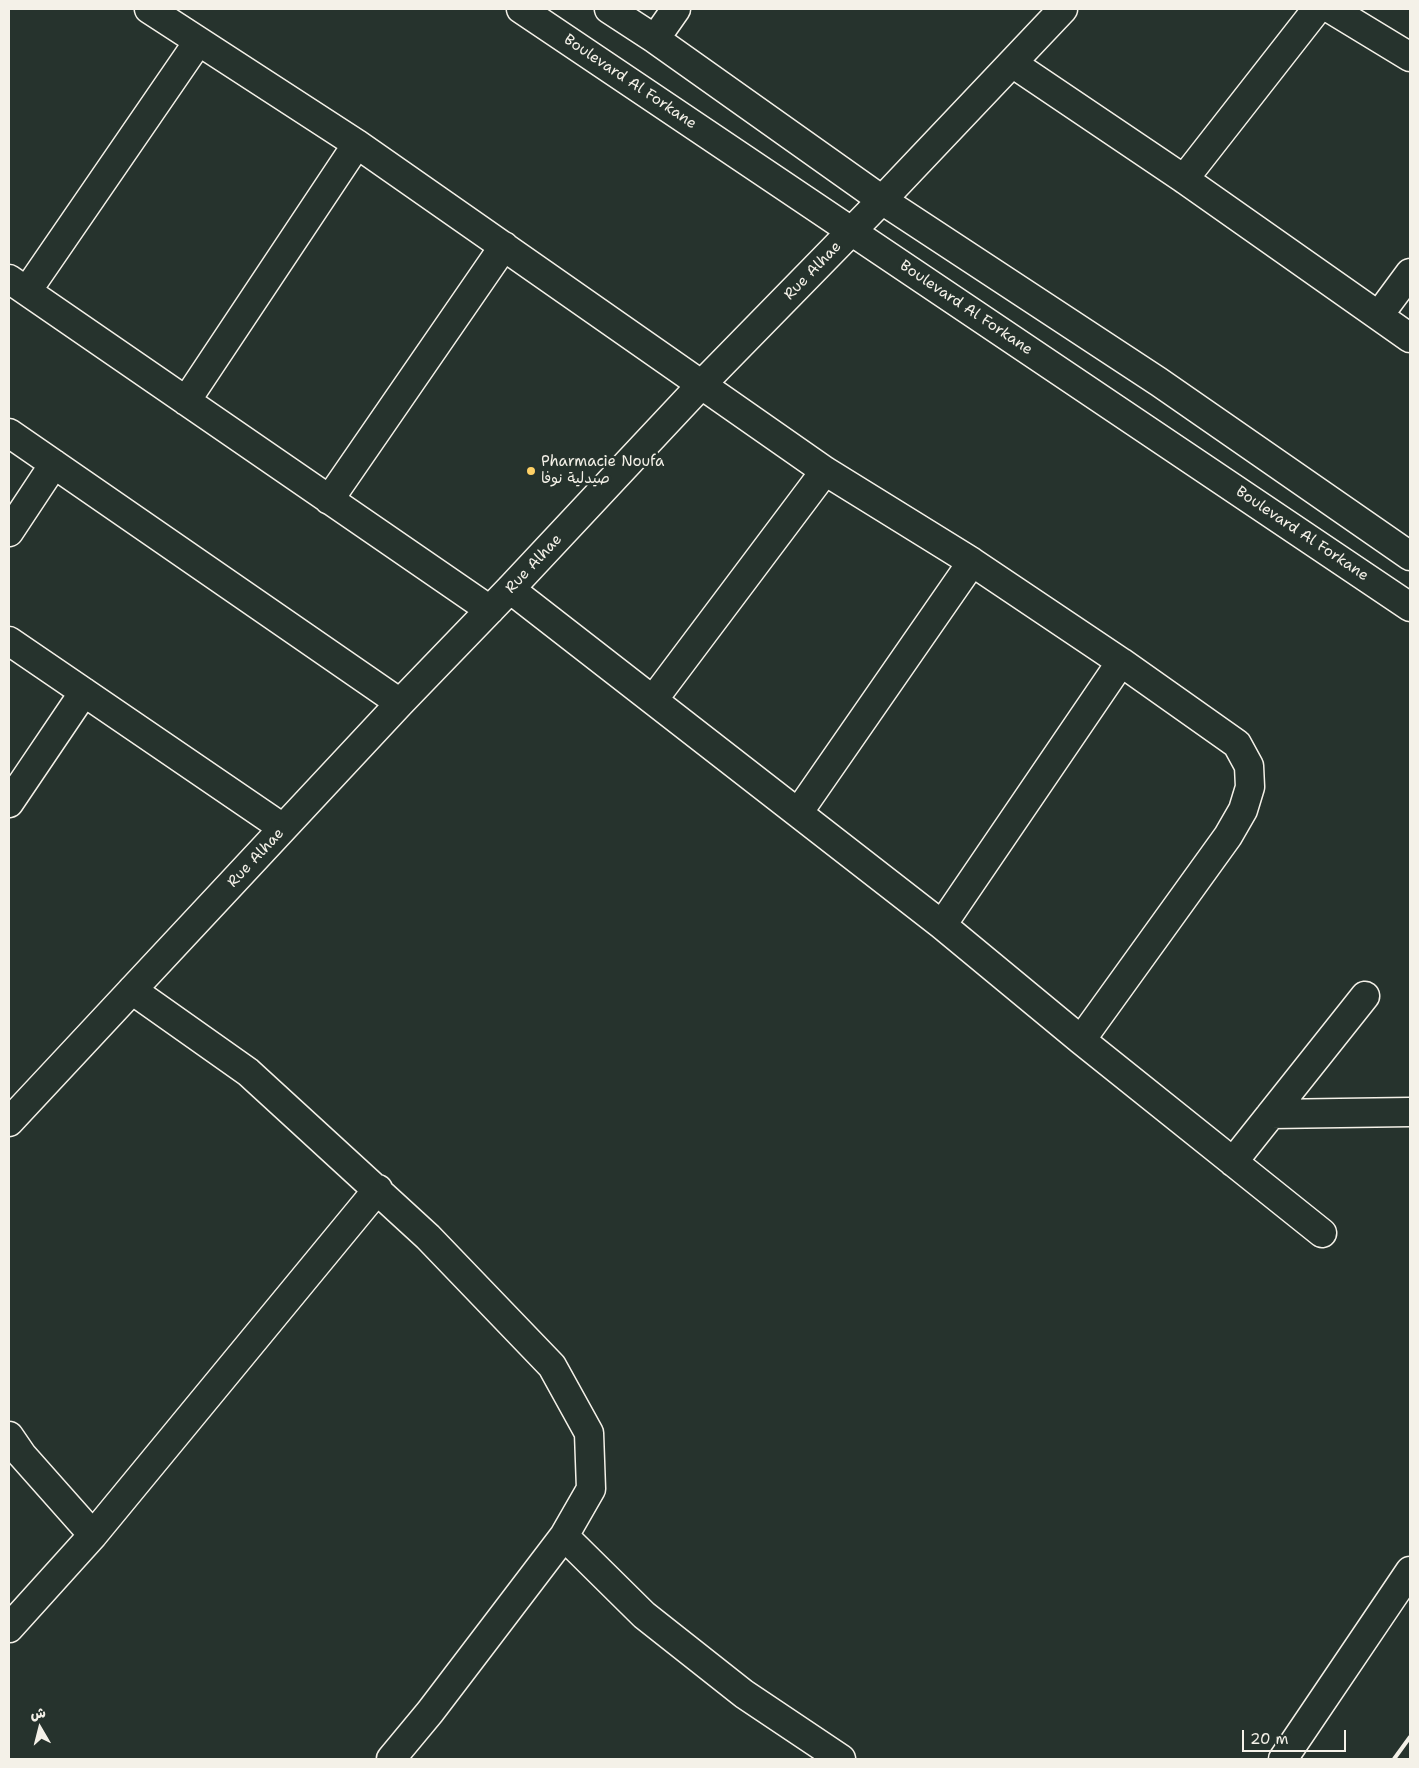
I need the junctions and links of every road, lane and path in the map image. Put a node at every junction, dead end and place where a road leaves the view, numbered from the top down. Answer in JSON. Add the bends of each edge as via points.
{"nodes":[{"id":1,"x":149,"y":9,"type":"edge"},
{"id":2,"x":521,"y":9,"type":"edge"},
{"id":3,"x":609,"y":9,"type":"edge"},
{"id":4,"x":676,"y":9,"type":"edge"},
{"id":5,"x":1063,"y":9,"type":"edge"},
{"id":6,"x":1317,"y":9,"type":"edge"},
{"id":7,"x":1331,"y":9,"type":"edge"},
{"id":8,"x":655,"y":39,"type":"junction"},
{"id":9,"x":198,"y":42,"type":"junction"},
{"id":10,"x":1410,"y":57,"type":"edge"},
{"id":11,"x":1012,"y":63,"type":"junction"},
{"id":12,"x":357,"y":144,"type":"junction"},
{"id":13,"x":1184,"y":179,"type":"junction"},
{"id":14,"x":882,"y":200,"type":"junction"},
{"id":15,"x":852,"y":232,"type":"junction"},
{"id":16,"x":504,"y":246,"type":"junction"},
{"id":17,"x":1410,"y":273,"type":"edge"},
{"id":18,"x":18,"y":285,"type":"edge"},
{"id":19,"x":1379,"y":316,"type":"junction"},
{"id":20,"x":1410,"y":338,"type":"edge"},
{"id":21,"x":702,"y":384,"type":"junction"},
{"id":22,"x":186,"y":401,"type":"junction"},
{"id":23,"x":9,"y":433,"type":"edge"},
{"id":24,"x":54,"y":464,"type":"junction"},
{"id":25,"x":825,"y":470,"type":"junction"},
{"id":26,"x":329,"y":500,"type":"junction"},
{"id":27,"x":9,"y":532,"type":"edge"},
{"id":28,"x":1410,"y":556,"type":"edge"},
{"id":29,"x":972,"y":562,"type":"junction"},
{"id":30,"x":510,"y":589,"type":"junction"},
{"id":31,"x":1410,"y":607,"type":"edge"},
{"id":32,"x":490,"y":610,"type":"junction"},
{"id":33,"x":9,"y":641,"type":"edge"},
{"id":34,"x":1121,"y":662,"type":"junction"},
{"id":35,"x":84,"y":692,"type":"junction"},
{"id":36,"x":654,"y":700,"type":"junction"},
{"id":37,"x":400,"y":703,"type":"junction"},
{"id":38,"x":9,"y":803,"type":"edge"},
{"id":39,"x":798,"y":813,"type":"junction"},
{"id":40,"x":283,"y":828,"type":"junction"},
{"id":41,"x":942,"y":925,"type":"junction"},
{"id":42,"x":132,"y":990,"type":"junction"},
{"id":43,"x":1365,"y":996,"type":"dead end"},
{"id":44,"x":1081,"y":1040,"type":"junction"},
{"id":45,"x":1410,"y":1112,"type":"edge"},
{"id":46,"x":1271,"y":1114,"type":"junction"},
{"id":47,"x":9,"y":1122,"type":"edge"},
{"id":48,"x":1233,"y":1162,"type":"junction"},
{"id":49,"x":378,"y":1189,"type":"junction"},
{"id":50,"x":1322,"y":1233,"type":"dead end"},
{"id":51,"x":9,"y":1436,"type":"edge"},
{"id":52,"x":93,"y":1535,"type":"junction"},
{"id":53,"x":564,"y":1536,"type":"junction"},
{"id":54,"x":1410,"y":1571,"type":"edge"},
{"id":55,"x":9,"y":1628,"type":"edge"},
{"id":56,"x":839,"y":1758,"type":"edge"},
{"id":57,"x":391,"y":1759,"type":"edge"},
{"id":58,"x":1283,"y":1759,"type":"edge"}],
"edges":[{"from":1,"to":9,"type":"street"},
{"from":2,"to":15,"type":"street","name":"Boulevard Al Forkane"},
{"from":3,"to":8,"type":"street"},
{"from":4,"to":8,"type":"street"},
{"from":5,"to":11,"type":"street","name":"Rue Alhae"},
{"from":6,"to":13,"type":"street"},
{"from":7,"to":10,"type":"street"},
{"from":8,"to":14,"type":"street"},
{"from":9,"to":12,"type":"street"},
{"from":9,"to":18,"type":"street"},
{"from":11,"to":13,"type":"street"},
{"from":11,"to":14,"type":"street","name":"Rue Alhae"},
{"from":12,"to":16,"type":"street"},
{"from":12,"to":22,"type":"street"},
{"from":13,"to":19,"type":"street"},
{"from":14,"to":15,"type":"street","name":"Rue Alhae"},
{"from":14,"to":28,"type":"street","via":[[1159,382]]},
{"from":15,"to":21,"type":"street","name":"Rue Alhae"},
{"from":15,"to":31,"type":"street","name":"Boulevard Al Forkane"},
{"from":16,"to":21,"type":"street"},
{"from":16,"to":26,"type":"street"},
{"from":17,"to":19,"type":"street"},
{"from":18,"to":22,"type":"street"},
{"from":19,"to":20,"type":"street"},
{"from":21,"to":25,"type":"street"},
{"from":21,"to":30,"type":"street","name":"Rue Alhae"},
{"from":22,"to":26,"type":"street"},
{"from":23,"to":24,"type":"street"},
{"from":24,"to":27,"type":"street"},
{"from":24,"to":37,"type":"street"},
{"from":25,"to":29,"type":"street"},
{"from":25,"to":36,"type":"street"},
{"from":26,"to":32,"type":"street"},
{"from":29,"to":34,"type":"street"},
{"from":29,"to":39,"type":"street"},
{"from":30,"to":32,"type":"street","name":"Rue Alhae"},
{"from":30,"to":36,"type":"street"},
{"from":32,"to":37,"type":"street","name":"Rue Alhae"},
{"from":33,"to":35,"type":"street"},
{"from":34,"to":41,"type":"street"},
{"from":34,"to":44,"type":"street","via":[[1237,744],[1249,766],[1250,787],[1243,810],[1228,836]]},
{"from":35,"to":38,"type":"street"},
{"from":35,"to":40,"type":"street"},
{"from":36,"to":39,"type":"street"},
{"from":37,"to":40,"type":"street","name":"Rue Alhae"},
{"from":39,"to":41,"type":"street"},
{"from":40,"to":42,"type":"street","name":"Rue Alhae"},
{"from":41,"to":44,"type":"street"},
{"from":42,"to":47,"type":"street","name":"Rue Alhae"},
{"from":42,"to":49,"type":"street","via":[[248,1072]]},
{"from":43,"to":46,"type":"street"},
{"from":44,"to":48,"type":"street"},
{"from":45,"to":46,"type":"street"},
{"from":46,"to":48,"type":"street"},
{"from":48,"to":50,"type":"street"},
{"from":49,"to":52,"type":"street"},
{"from":49,"to":53,"type":"street","via":[[552,1366],[589,1433],[591,1489]]},
{"from":51,"to":52,"type":"street"},
{"from":52,"to":55,"type":"street"},
{"from":53,"to":56,"type":"street","via":[[644,1615],[744,1694]]},
{"from":53,"to":57,"type":"street"},
{"from":54,"to":58,"type":"street"}]}
